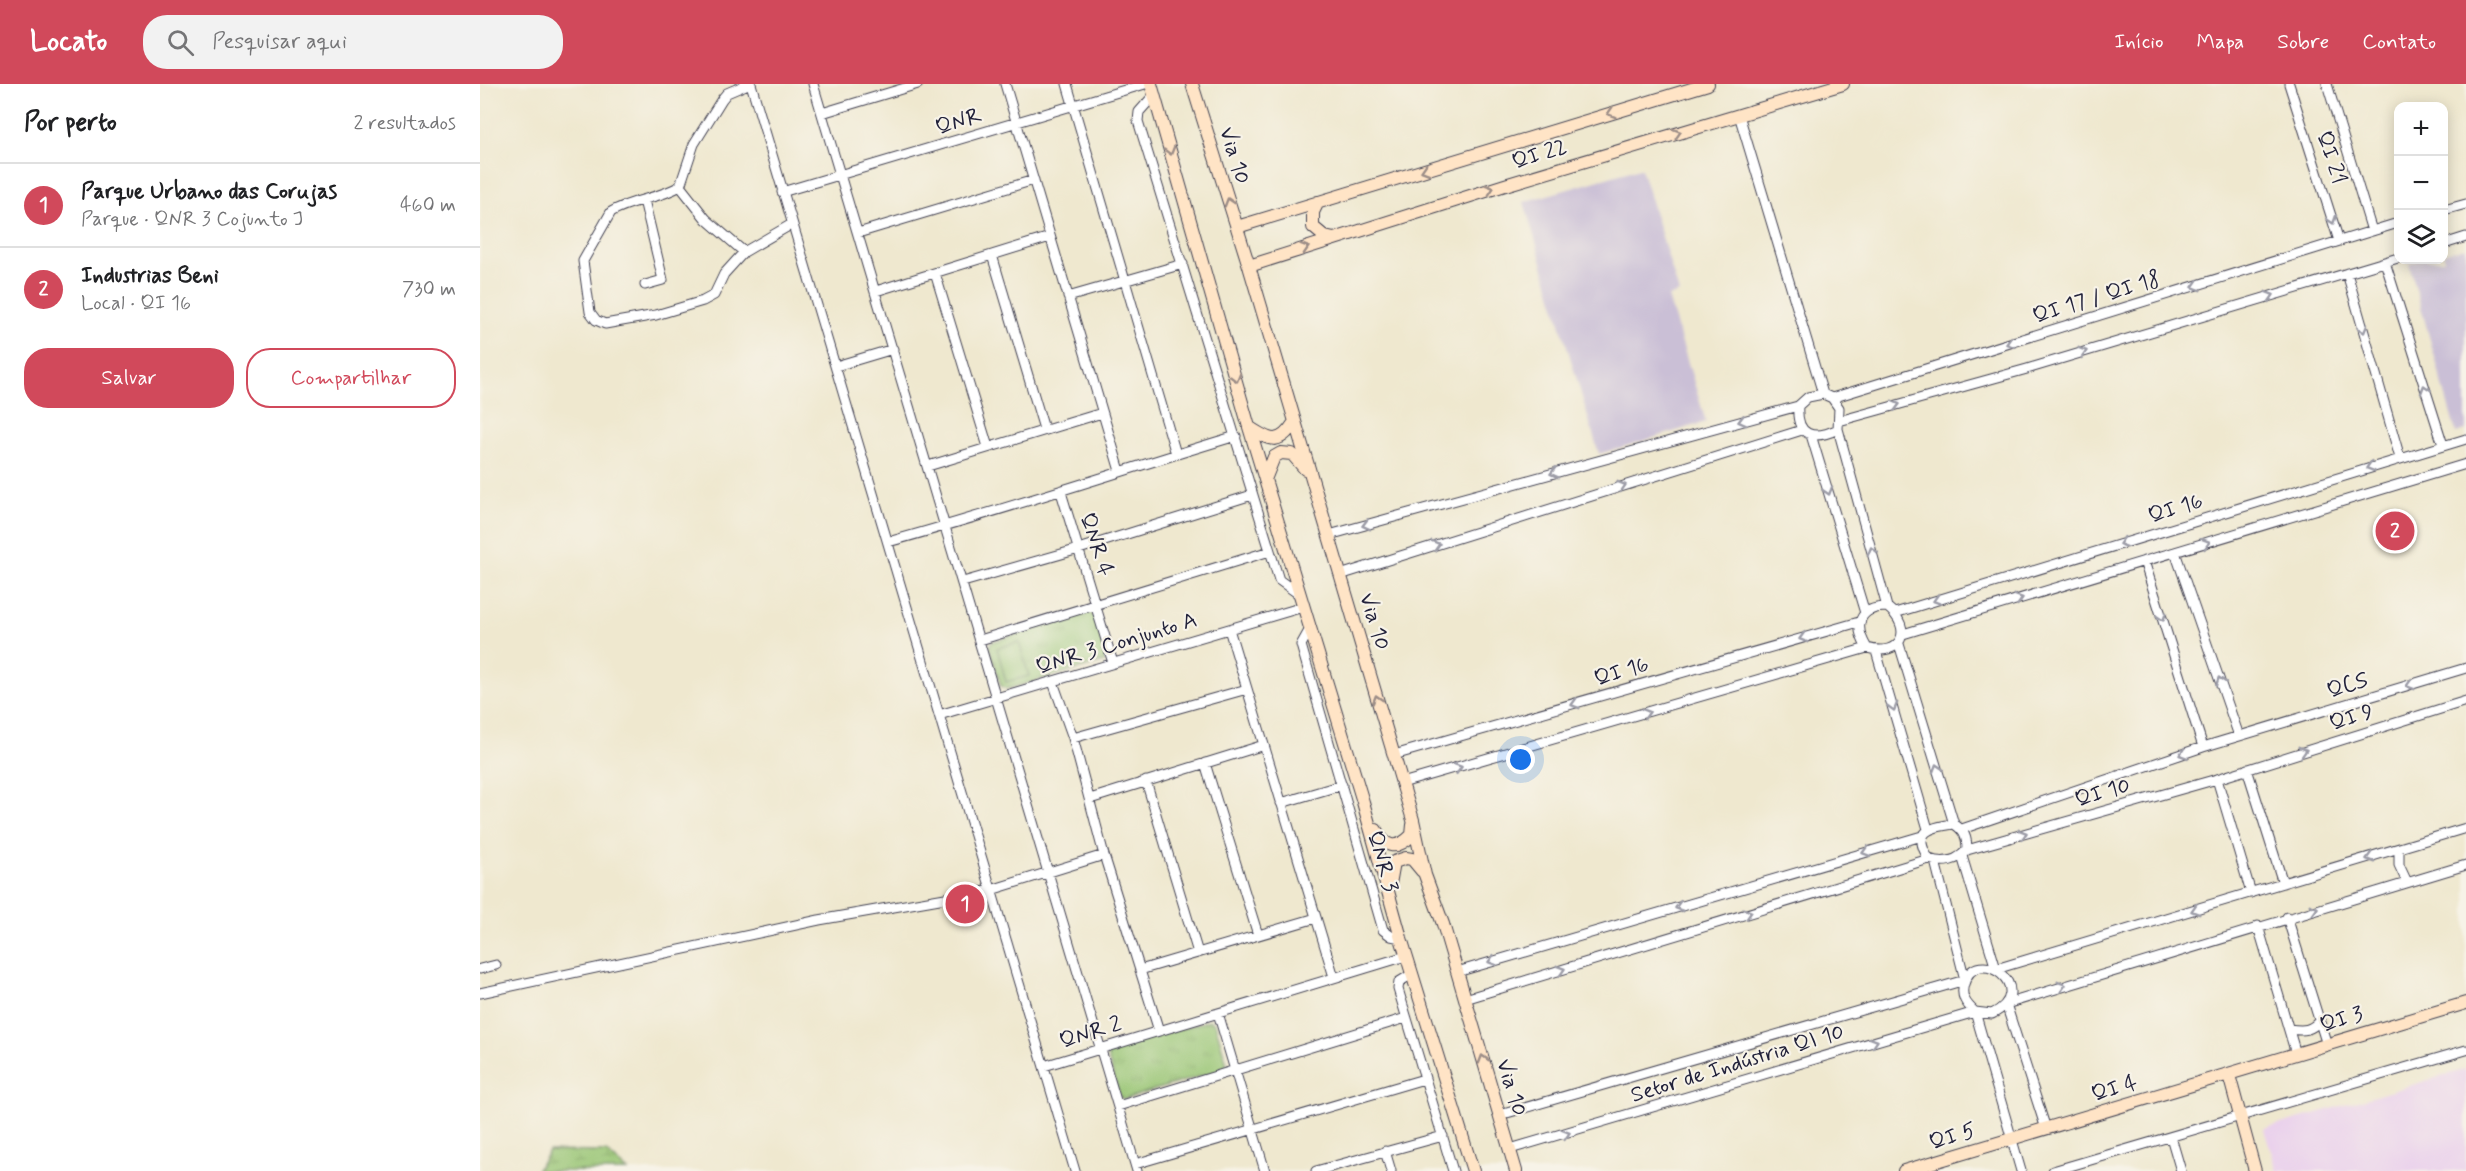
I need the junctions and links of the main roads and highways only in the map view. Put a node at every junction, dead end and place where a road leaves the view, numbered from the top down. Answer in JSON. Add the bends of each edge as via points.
{"nodes":[{"id":1,"x":1192,"y":84,"type":"edge"},
{"id":2,"x":1708,"y":84,"type":"edge"},
{"id":3,"x":1843,"y":84,"type":"edge"},
{"id":4,"x":1152,"y":89,"type":"edge"},
{"id":5,"x":1318,"y":202,"type":"junction"},
{"id":6,"x":1237,"y":227,"type":"junction"},
{"id":7,"x":1334,"y":239,"type":"junction"},
{"id":8,"x":1249,"y":266,"type":"junction"},
{"id":9,"x":1294,"y":423,"type":"junction"},
{"id":10,"x":1249,"y":427,"type":"junction"},
{"id":11,"x":1310,"y":475,"type":"junction"},
{"id":12,"x":1266,"y":477,"type":"junction"},
{"id":13,"x":1363,"y":802,"type":"junction"},
{"id":14,"x":1413,"y":820,"type":"junction"},
{"id":15,"x":1425,"y":875,"type":"junction"},
{"id":16,"x":1390,"y":893,"type":"junction"},
{"id":17,"x":2466,"y":1003,"type":"edge"},
{"id":18,"x":2229,"y":1075,"type":"junction"},
{"id":19,"x":2012,"y":1139,"type":"joint"},
{"id":20,"x":1514,"y":1170,"type":"edge"},
{"id":21,"x":1473,"y":1171,"type":"edge"},
{"id":22,"x":1904,"y":1171,"type":"edge"},
{"id":23,"x":2256,"y":1171,"type":"edge"}],
"edges":[{"from":6,"to":1,"type":"main road","name":"Via 10","one_way":true},
{"from":2,"to":5,"type":"main road","one_way":true},
{"from":7,"to":3,"type":"main road","name":"QI 22","one_way":true},
{"from":4,"to":10,"type":"main road","one_way":true},
{"from":5,"to":6,"type":"main road"},
{"from":5,"to":7,"type":"main road","via":[[1313,227]]},
{"from":6,"to":8,"type":"main road","name":"Via 10"},
{"from":8,"to":7,"type":"main road","name":"QI 22","one_way":true},
{"from":8,"to":9,"type":"main road","name":"Via 10"},
{"from":9,"to":10,"type":"main road","via":[[1287,434],[1273,440]]},
{"from":9,"to":11,"type":"main road","name":"Via 10"},
{"from":10,"to":12,"type":"main road"},
{"from":11,"to":12,"type":"main road","via":[[1287,453],[1274,457]]},
{"from":14,"to":11,"type":"main road","name":"Via 10","one_way":true},
{"from":12,"to":13,"type":"main road"},
{"from":13,"to":14,"type":"main road","via":[[1387,845],[1407,840],[1412,835]]},
{"from":13,"to":16,"type":"main road"},
{"from":14,"to":15,"type":"main road","name":"Via 10"},
{"from":15,"to":16,"type":"main road","via":[[1416,862],[1406,858],[1394,862]]},
{"from":20,"to":15,"type":"main road","name":"Via 10","one_way":true},
{"from":16,"to":21,"type":"main road"},
{"from":17,"to":18,"type":"main road","name":"QI 3"},
{"from":18,"to":19,"type":"main road","name":"QI 4"},
{"from":18,"to":23,"type":"main road"},
{"from":19,"to":22,"type":"main road","name":"QI 5"}]}
